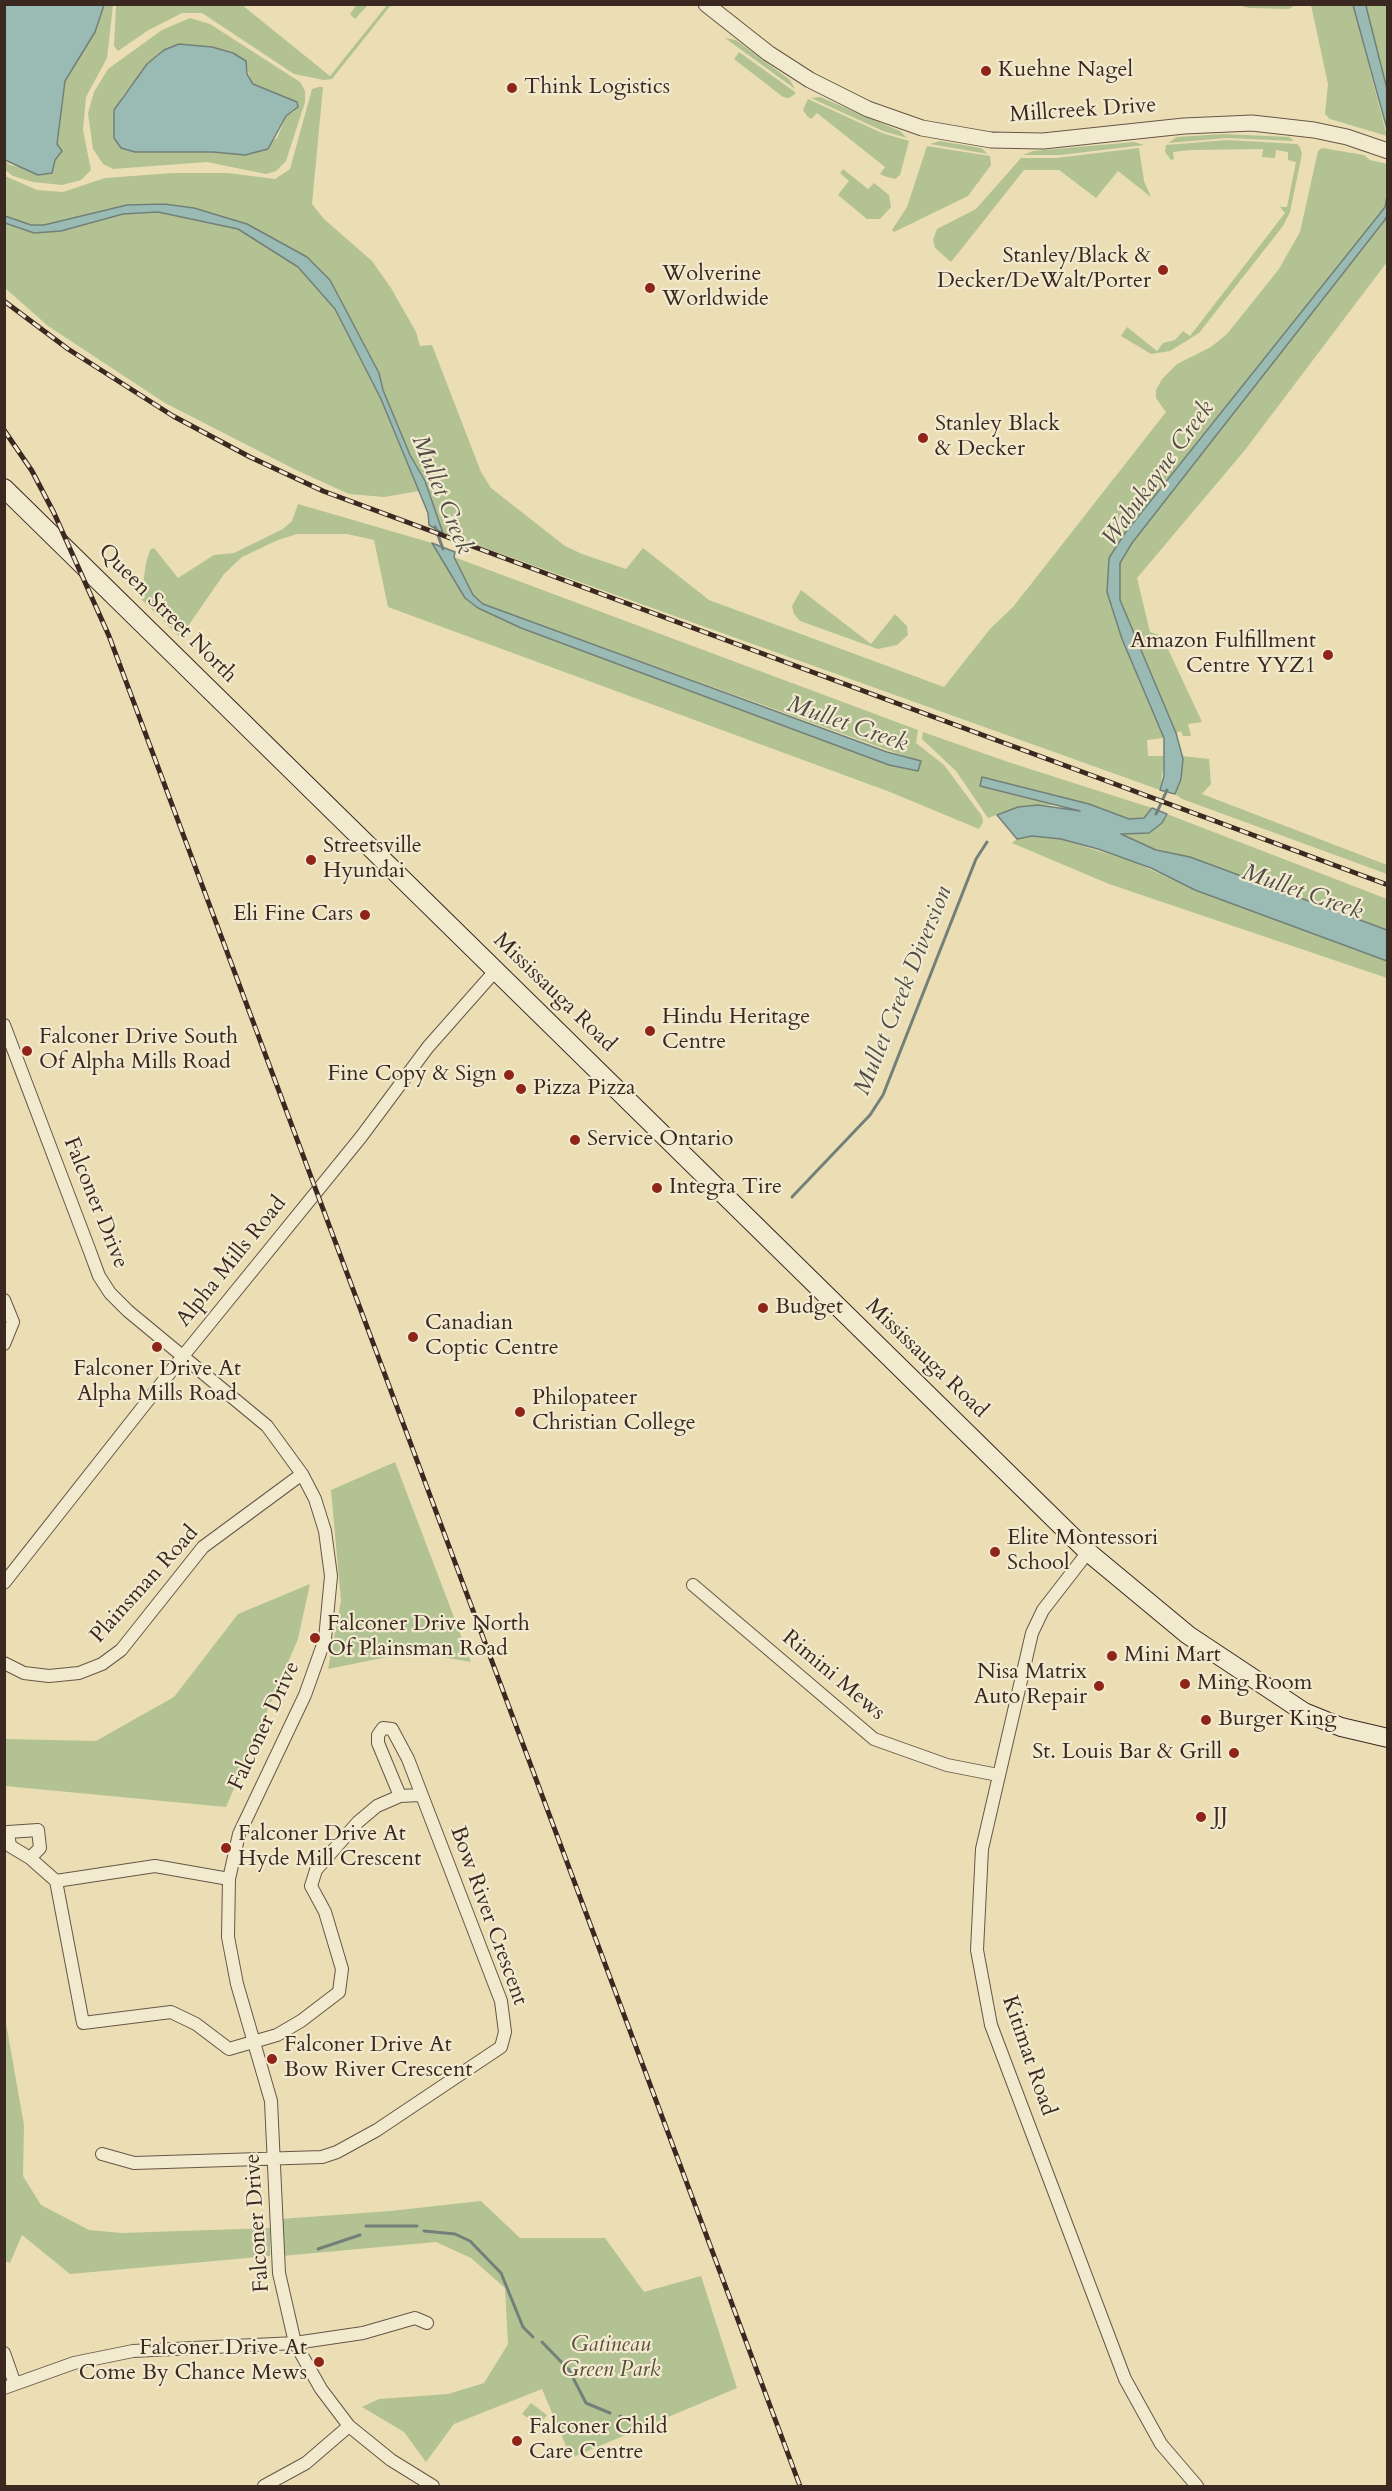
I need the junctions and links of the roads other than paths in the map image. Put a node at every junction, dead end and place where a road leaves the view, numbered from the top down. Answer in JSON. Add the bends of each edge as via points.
{"nodes":[{"id":1,"x":706,"y":4,"type":"edge"},
{"id":2,"x":1388,"y":151,"type":"edge"},
{"id":3,"x":4,"y":488,"type":"edge"},
{"id":4,"x":296,"y":774,"type":"joint"},
{"id":5,"x":496,"y":970,"type":"junction"},
{"id":6,"x":4,"y":1025,"type":"edge"},
{"id":7,"x":4,"y":1300,"type":"edge"},
{"id":8,"x":4,"y":1344,"type":"edge"},
{"id":9,"x":183,"y":1356,"type":"junction"},
{"id":10,"x":302,"y":1474,"type":"junction"},
{"id":11,"x":1088,"y":1552,"type":"junction"},
{"id":12,"x":4,"y":1583,"type":"edge"},
{"id":13,"x":693,"y":1585,"type":"dead end"},
{"id":14,"x":4,"y":1663,"type":"edge"},
{"id":15,"x":1388,"y":1738,"type":"edge"},
{"id":16,"x":998,"y":1775,"type":"junction"},
{"id":17,"x":420,"y":1795,"type":"junction"},
{"id":18,"x":400,"y":1796,"type":"junction"},
{"id":19,"x":30,"y":1858,"type":"dead end"},
{"id":20,"x":229,"y":1879,"type":"junction"},
{"id":21,"x":56,"y":1881,"type":"junction"},
{"id":22,"x":255,"y":2042,"type":"junction"},
{"id":23,"x":102,"y":2154,"type":"dead end"},
{"id":24,"x":275,"y":2157,"type":"junction"},
{"id":25,"x":428,"y":2323,"type":"dead end"},
{"id":26,"x":295,"y":2343,"type":"junction"},
{"id":27,"x":4,"y":2353,"type":"edge"},
{"id":28,"x":10,"y":2386,"type":"edge"},
{"id":29,"x":349,"y":2426,"type":"junction"},
{"id":30,"x":264,"y":2487,"type":"edge"},
{"id":31,"x":433,"y":2487,"type":"edge"},
{"id":32,"x":1197,"y":2487,"type":"edge"}],
"edges":[{"from":1,"to":2,"type":"street","name":"Millcreek Drive","via":[[810,80],[868,109],[931,129],[991,140],[1043,141],[1252,123],[1314,130]]},
{"from":3,"to":4,"type":"main road","name":"Queen Street North"},
{"from":4,"to":5,"type":"main road","name":"Mississauga Road"},
{"from":5,"to":9,"type":"street","name":"Alpha Mills Road","via":[[428,1047],[362,1137]]},
{"from":5,"to":11,"type":"main road","name":"Mississauga Road"},
{"from":6,"to":9,"type":"street","name":"Falconer Drive","via":[[99,1276],[119,1303]]},
{"from":7,"to":8,"type":"street","via":[[13,1322]]},
{"from":9,"to":10,"type":"street","name":"Falconer Drive","via":[[267,1426]]},
{"from":9,"to":12,"type":"street","name":"Alpha Mills Road"},
{"from":10,"to":14,"type":"street","name":"Plainsman Road","via":[[203,1547],[121,1650],[102,1664],[79,1673],[49,1676],[24,1673]]},
{"from":10,"to":20,"type":"street","name":"Falconer Drive","via":[[315,1499],[329,1554],[330,1606],[325,1639],[305,1695],[248,1811]]},
{"from":11,"to":15,"type":"main road","name":"Mississauga Road","via":[[1188,1635],[1304,1712],[1341,1727]]},
{"from":11,"to":16,"type":"street","name":"Kitimat Road","via":[[1043,1610],[1032,1633]]},
{"from":13,"to":16,"type":"street","name":"Rimini Mews","via":[[874,1739],[947,1765]]},
{"from":16,"to":32,"type":"street","name":"Kitimat Road","via":[[982,1849],[977,1925],[977,1950],[991,2025],[1128,2386],[1161,2444]]},
{"from":17,"to":18,"type":"street"},
{"from":17,"to":18,"type":"street","name":"Bow River Crescent","via":[[398,1737],[392,1729],[383,1728],[378,1743]]},
{"from":17,"to":24,"type":"street","name":"Bow River Crescent","via":[[501,2001],[505,2032],[501,2046],[377,2130],[337,2152],[322,2157]]},
{"from":18,"to":22,"type":"street","via":[[377,1806],[340,1839],[316,1870],[310,1886],[325,1912],[342,1969],[339,1992],[278,2035]]},
{"from":19,"to":21,"type":"street"},
{"from":20,"to":21,"type":"street","via":[[155,1866]]},
{"from":20,"to":22,"type":"street","name":"Falconer Drive","via":[[231,1957]]},
{"from":21,"to":22,"type":"street","via":[[83,2023],[171,2012],[196,2024],[229,2049]]},
{"from":22,"to":24,"type":"street","name":"Falconer Drive","via":[[271,2101]]},
{"from":23,"to":24,"type":"street","via":[[134,2163]]},
{"from":24,"to":26,"type":"street","name":"Falconer Drive","via":[[279,2273]]},
{"from":25,"to":26,"type":"street","via":[[415,2318],[363,2333]]},
{"from":26,"to":28,"type":"street","via":[[133,2351],[74,2363]]},
{"from":26,"to":29,"type":"street","name":"Falconer Drive","via":[[321,2389]]},
{"from":27,"to":28,"type":"street"},
{"from":29,"to":30,"type":"street","via":[[306,2463]]},
{"from":29,"to":31,"type":"street","name":"Falconer Drive"}]}
